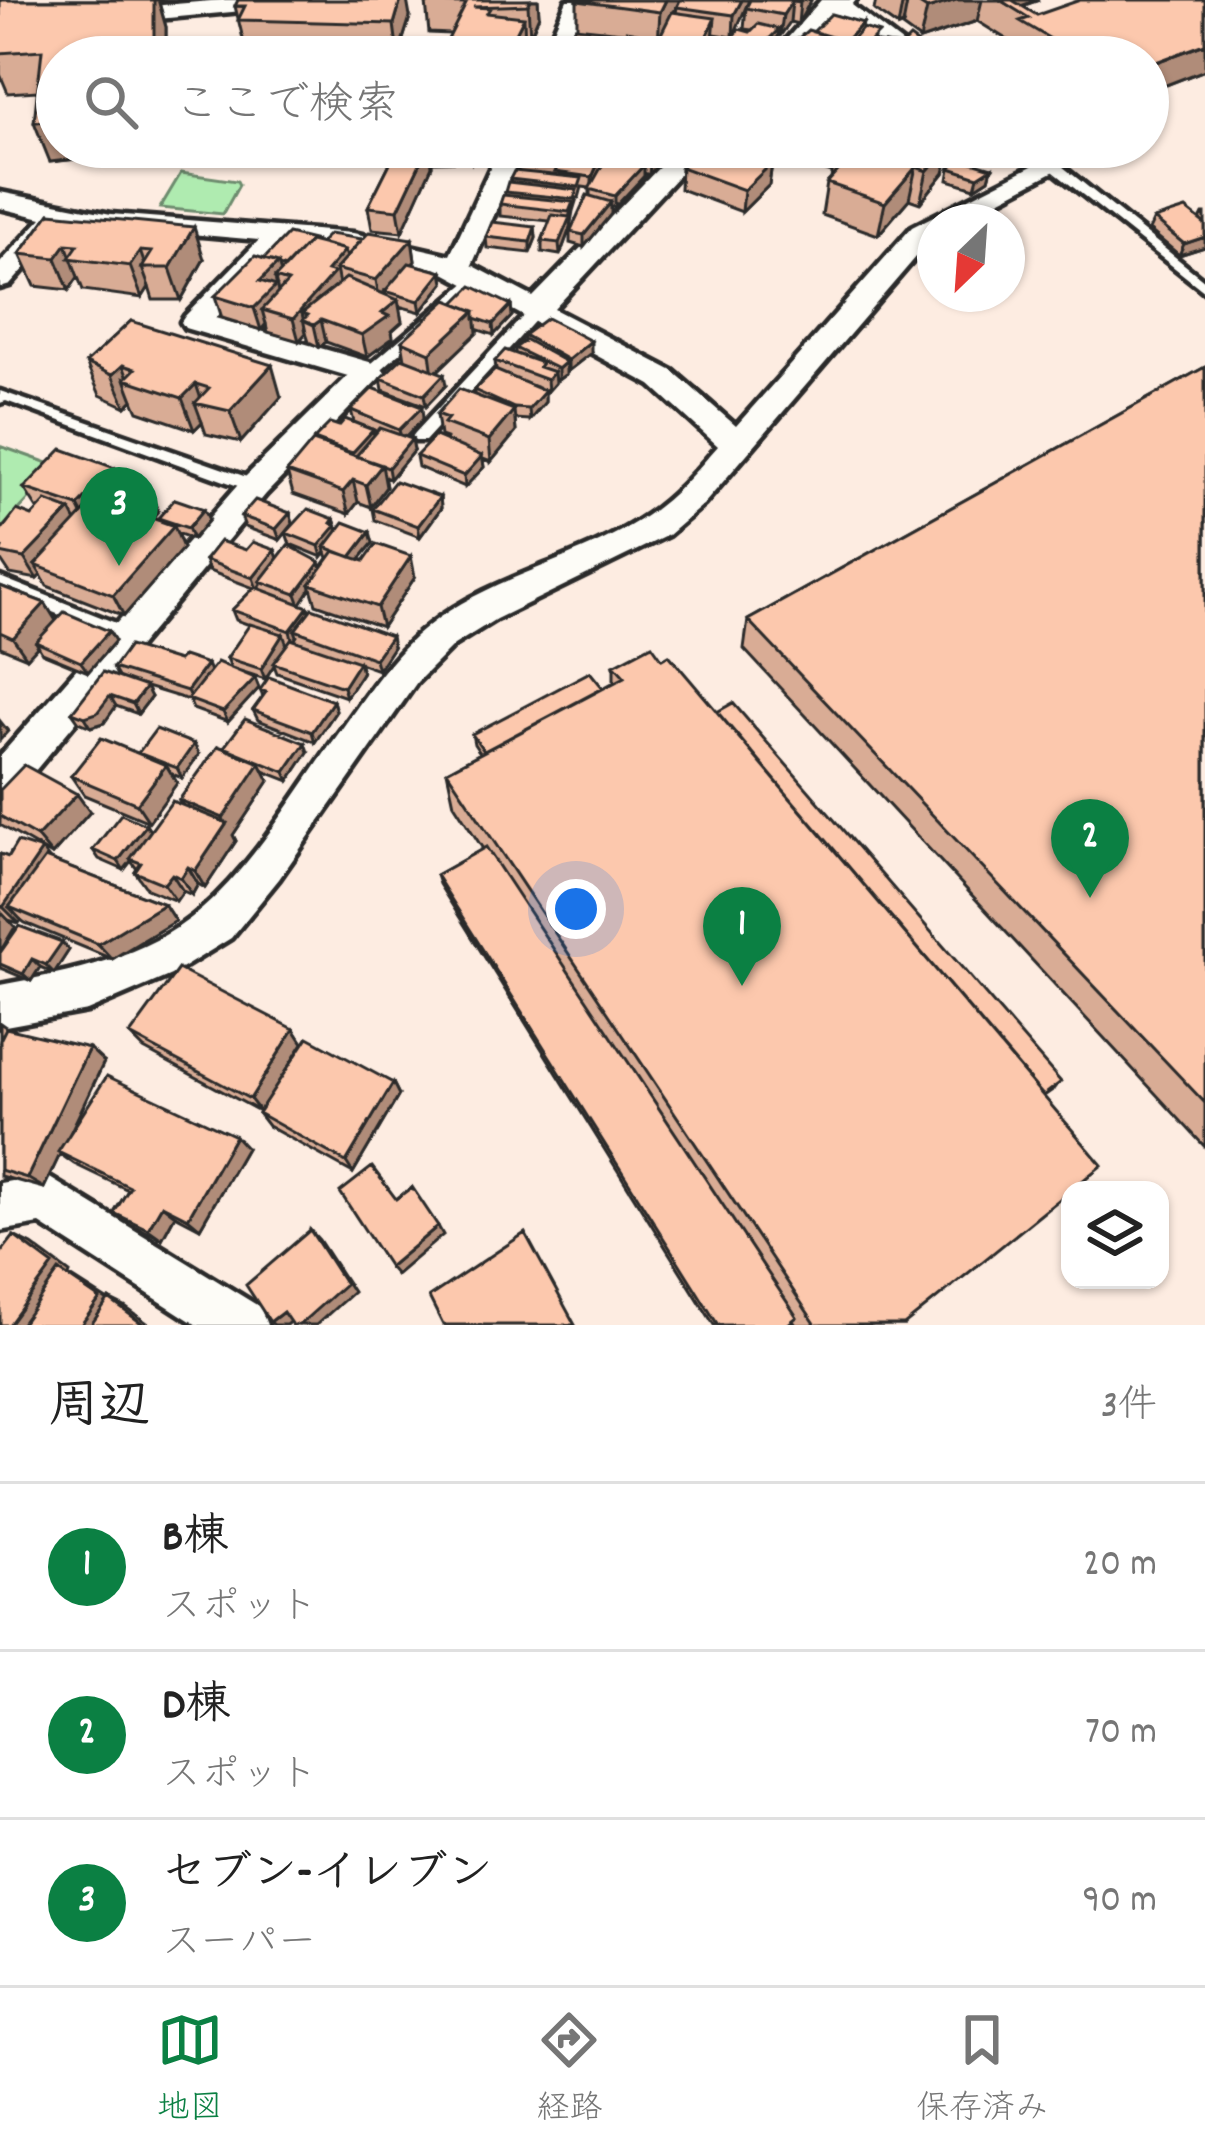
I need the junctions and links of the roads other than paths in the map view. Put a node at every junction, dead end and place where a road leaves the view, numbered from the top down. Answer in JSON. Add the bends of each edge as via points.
{"nodes":[{"id":1,"x":296,"y":0,"type":"edge"},
{"id":2,"x":578,"y":0,"type":"edge"},
{"id":3,"x":838,"y":1,"type":"edge"},
{"id":4,"x":89,"y":19,"type":"edge"},
{"id":5,"x":562,"y":36,"type":"edge"},
{"id":6,"x":803,"y":36,"type":"edge"},
{"id":7,"x":882,"y":36,"type":"edge"},
{"id":8,"x":504,"y":168,"type":"edge"},
{"id":9,"x":673,"y":168,"type":"edge"},
{"id":10,"x":1047,"y":168,"type":"edge"},
{"id":11,"x":1057,"y":168,"type":"edge"},
{"id":12,"x":0,"y":200,"type":"edge"},
{"id":13,"x":973,"y":204,"type":"edge"},
{"id":14,"x":59,"y":215,"type":"junction"},
{"id":15,"x":280,"y":233,"type":"junction"},
{"id":16,"x":917,"y":238,"type":"edge"},
{"id":17,"x":466,"y":274,"type":"junction"},
{"id":18,"x":0,"y":279,"type":"edge"},
{"id":19,"x":1205,"y":288,"type":"edge"},
{"id":20,"x":536,"y":311,"type":"junction"},
{"id":21,"x":370,"y":372,"type":"junction"},
{"id":22,"x":0,"y":398,"type":"edge"},
{"id":23,"x":420,"y":437,"type":"dead end"},
{"id":24,"x":737,"y":445,"type":"junction"},
{"id":25,"x":255,"y":486,"type":"junction"},
{"id":26,"x":0,"y":584,"type":"edge"},
{"id":27,"x":130,"y":637,"type":"junction"},
{"id":28,"x":0,"y":784,"type":"edge"},
{"id":29,"x":0,"y":1006,"type":"edge"},
{"id":30,"x":0,"y":1207,"type":"edge"},
{"id":31,"x":233,"y":1323,"type":"edge"}],
"edges":[{"from":1,"to":4,"type":"street"},
{"from":2,"to":5,"type":"street"},
{"from":3,"to":6,"type":"street"},
{"from":3,"to":7,"type":"street"},
{"from":8,"to":17,"type":"street"},
{"from":9,"to":20,"type":"street"},
{"from":10,"to":13,"type":"street"},
{"from":11,"to":19,"type":"lane"},
{"from":12,"to":14,"type":"street"},
{"from":14,"to":15,"type":"street"},
{"from":14,"to":18,"type":"street"},
{"from":15,"to":17,"type":"street","via":[[415,252]]},
{"from":15,"to":21,"type":"street","via":[[195,322]]},
{"from":16,"to":24,"type":"street"},
{"from":17,"to":20,"type":"street"},
{"from":17,"to":21,"type":"lane"},
{"from":20,"to":23,"type":"lane"},
{"from":20,"to":24,"type":"street","via":[[662,378]]},
{"from":21,"to":25,"type":"street"},
{"from":22,"to":25,"type":"lane"},
{"from":24,"to":29,"type":"street","via":[[656,526],[442,635],[404,672],[216,924],[87,990]]},
{"from":25,"to":27,"type":"street"},
{"from":26,"to":27,"type":"lane"},
{"from":27,"to":28,"type":"street"},
{"from":30,"to":31,"type":"street","via":[[45,1199]]}]}
